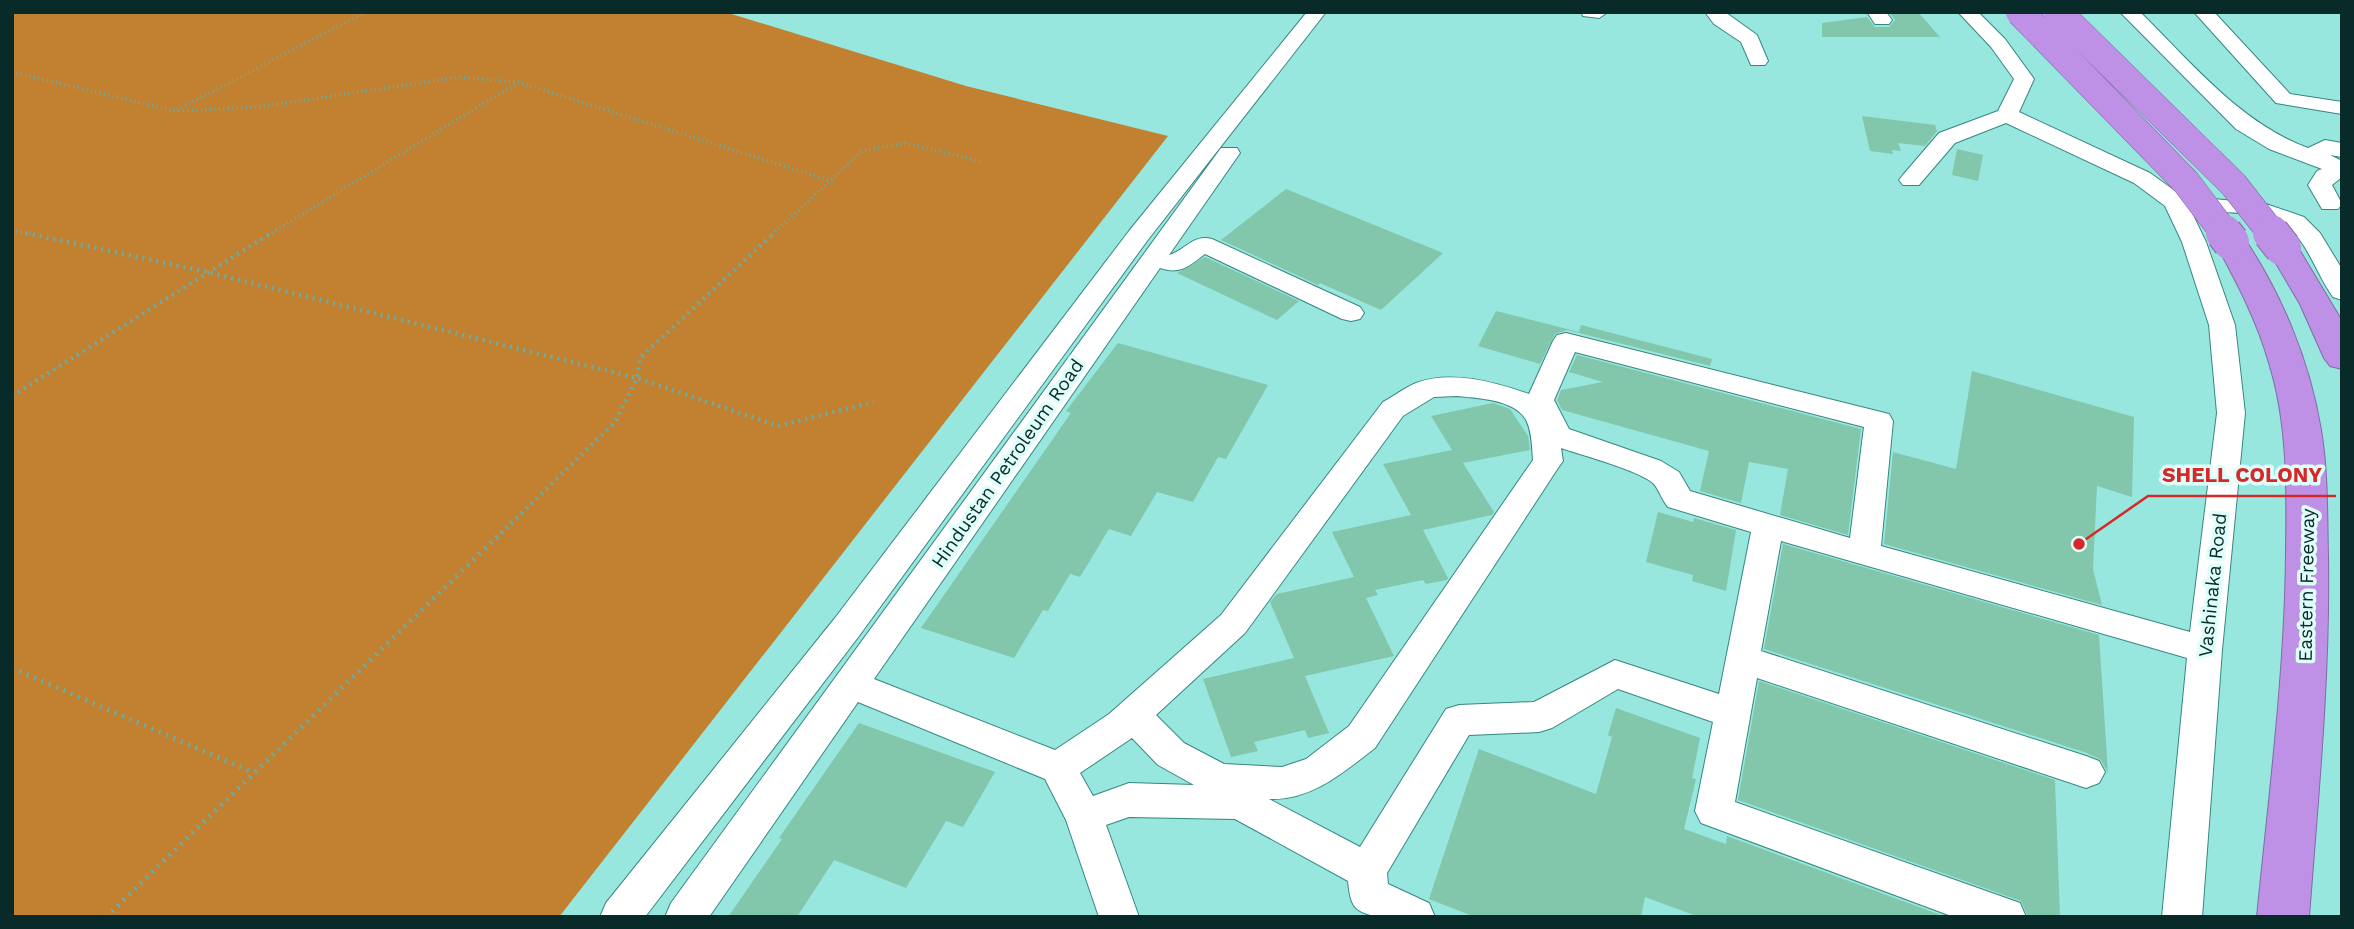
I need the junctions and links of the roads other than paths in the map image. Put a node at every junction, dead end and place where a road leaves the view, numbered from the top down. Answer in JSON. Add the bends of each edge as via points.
{"nodes":[{"id":1,"x":1317,"y":12,"type":"edge"},
{"id":2,"x":1332,"y":12,"type":"edge"},
{"id":3,"x":1590,"y":12,"type":"edge"},
{"id":4,"x":1599,"y":12,"type":"edge"},
{"id":5,"x":1714,"y":12,"type":"edge"},
{"id":6,"x":1967,"y":12,"type":"edge"},
{"id":7,"x":2020,"y":12,"type":"edge"},
{"id":8,"x":2058,"y":12,"type":"edge"},
{"id":9,"x":2129,"y":12,"type":"edge"},
{"id":10,"x":2203,"y":12,"type":"edge"},
{"id":11,"x":1758,"y":61,"type":"dead end"},
{"id":12,"x":2342,"y":108,"type":"edge"},
{"id":13,"x":2007,"y":115,"type":"junction"},
{"id":14,"x":2342,"y":150,"type":"edge"},
{"id":15,"x":2330,"y":162,"type":"edge"},
{"id":16,"x":1911,"y":180,"type":"dead end"},
{"id":17,"x":2175,"y":202,"type":"junction"},
{"id":18,"x":2330,"y":204,"type":"dead end"},
{"id":19,"x":1154,"y":258,"type":"junction"},
{"id":20,"x":2342,"y":292,"type":"edge"},
{"id":21,"x":1351,"y":313,"type":"dead end"},
{"id":22,"x":2342,"y":358,"type":"edge"},
{"id":23,"x":1768,"y":526,"type":"junction"},
{"id":24,"x":1864,"y":553,"type":"junction"},
{"id":25,"x":2205,"y":650,"type":"junction"},
{"id":26,"x":1745,"y":660,"type":"junction"},
{"id":27,"x":850,"y":684,"type":"junction"},
{"id":28,"x":1734,"y":714,"type":"junction"},
{"id":29,"x":1133,"y":715,"type":"junction"},
{"id":30,"x":1058,"y":768,"type":"junction"},
{"id":31,"x":2086,"y":772,"type":"dead end"},
{"id":32,"x":1084,"y":816,"type":"junction"},
{"id":33,"x":1367,"y":871,"type":"junction"},
{"id":34,"x":620,"y":917,"type":"edge"},
{"id":35,"x":685,"y":917,"type":"edge"},
{"id":36,"x":1119,"y":917,"type":"edge"},
{"id":37,"x":1415,"y":917,"type":"edge"},
{"id":38,"x":2006,"y":917,"type":"edge"},
{"id":39,"x":2182,"y":917,"type":"edge"},
{"id":40,"x":2283,"y":917,"type":"edge"}],
"edges":[{"from":1,"to":34,"type":"street","via":[[1138,236],[847,627]]},
{"from":2,"to":19,"type":"street","name":"Hindustan Petroleum Road"},
{"from":3,"to":4,"type":"street"},
{"from":5,"to":11,"type":"street","via":[[1750,39]]},
{"from":6,"to":13,"type":"street","via":[[1998,43],[2024,79]]},
{"from":7,"to":40,"type":"highway","name":"Eastern Freeway","bridge":true,"via":[[2186,182],[2231,242],[2260,295],[2287,363],[2302,430],[2307,487],[2307,640]]},
{"from":8,"to":22,"type":"highway","bridge":true,"via":[[2234,185],[2283,248]]},
{"from":9,"to":15,"type":"street","via":[[2244,124],[2277,144]]},
{"from":10,"to":12,"type":"street","via":[[2283,99]]},
{"from":13,"to":16,"type":"street","via":[[1947,138]]},
{"from":13,"to":17,"type":"street","name":"Vashinaka Road","via":[[2142,178]]},
{"from":14,"to":15,"type":"street","via":[[2325,147]]},
{"from":15,"to":18,"type":"street","via":[[2320,185]]},
{"from":17,"to":20,"type":"street","via":[[2272,212],[2288,218],[2305,229]]},
{"from":17,"to":25,"type":"street","name":"Vashinaka Road","via":[[2222,325],[2231,413]]},
{"from":19,"to":21,"type":"street","via":[[1175,265],[1203,244]]},
{"from":19,"to":27,"type":"street","name":"Hindustan Petroleum Road"},
{"from":23,"to":24,"type":"street"},
{"from":23,"to":24,"type":"street","via":[[1679,499],[1668,479],[1650,468],[1558,436],[1540,400],[1566,341],[1879,421]]},
{"from":23,"to":26,"type":"street"},
{"from":24,"to":25,"type":"street"},
{"from":25,"to":39,"type":"street","name":"Vashinaka Road"},
{"from":26,"to":28,"type":"street"},
{"from":26,"to":31,"type":"street"},
{"from":27,"to":30,"type":"street"},
{"from":27,"to":35,"type":"street","name":"Hindustan Petroleum Road"},
{"from":28,"to":33,"type":"street","via":[[1615,674],[1539,717],[1458,720]]},
{"from":28,"to":38,"type":"street","via":[[1714,811]]},
{"from":29,"to":29,"type":"street","via":[[1171,754],[1220,780],[1282,783],[1318,771],[1362,737],[1548,461],[1537,412],[1488,391],[1458,388],[1429,388],[1393,409],[1233,624]]},
{"from":29,"to":30,"type":"street"},
{"from":30,"to":32,"type":"street"},
{"from":32,"to":33,"type":"street","via":[[1129,800],[1240,803]]},
{"from":32,"to":36,"type":"street"},
{"from":33,"to":37,"type":"street","via":[[1370,895]]}]}
